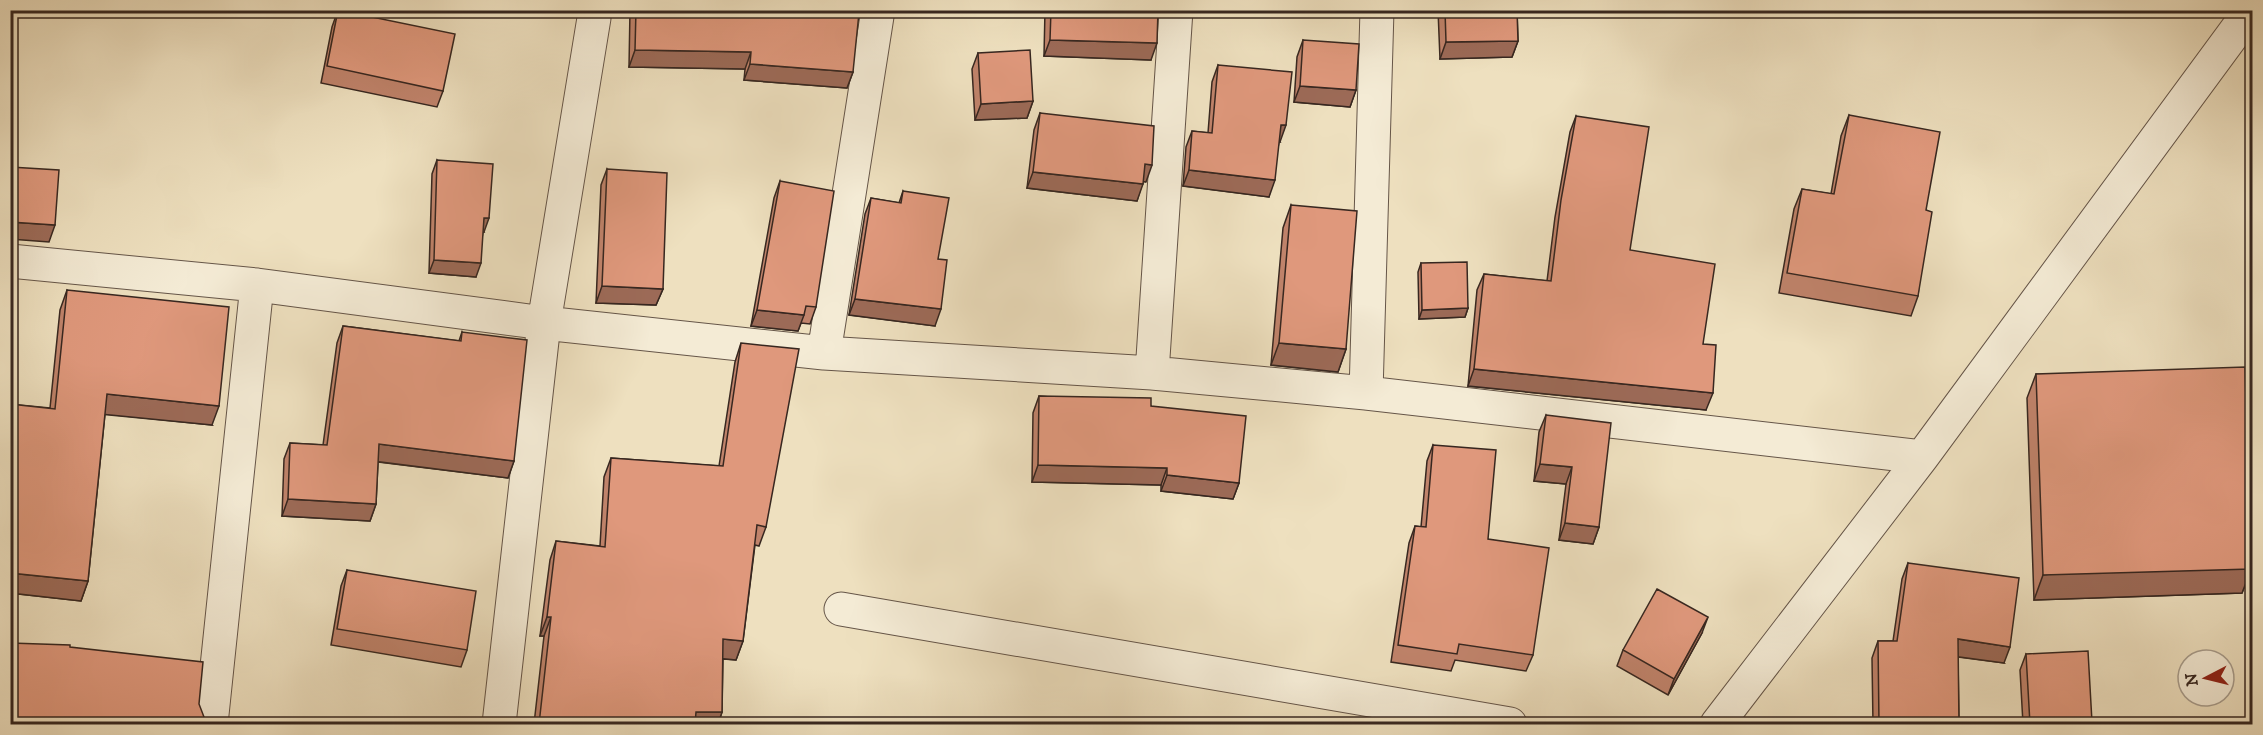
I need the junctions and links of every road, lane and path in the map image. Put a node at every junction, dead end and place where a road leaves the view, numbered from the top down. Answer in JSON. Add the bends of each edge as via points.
{"nodes":[{"id":1,"x":878,"y":10,"type":"edge"},
{"id":2,"x":1176,"y":10,"type":"edge"},
{"id":3,"x":1377,"y":10,"type":"edge"},
{"id":4,"x":2251,"y":10,"type":"edge"},
{"id":5,"x":594,"y":18,"type":"dead end"},
{"id":6,"x":10,"y":261,"type":"edge"},
{"id":7,"x":257,"y":285,"type":"junction"},
{"id":8,"x":544,"y":322,"type":"junction"},
{"id":9,"x":824,"y":353,"type":"junction"},
{"id":10,"x":1152,"y":373,"type":"junction"},
{"id":11,"x":1366,"y":393,"type":"junction"},
{"id":12,"x":1922,"y":457,"type":"junction"},
{"id":13,"x":841,"y":609,"type":"dead end"},
{"id":14,"x":210,"y":724,"type":"edge"},
{"id":15,"x":499,"y":724,"type":"edge"},
{"id":16,"x":1510,"y":724,"type":"edge"},
{"id":17,"x":1717,"y":724,"type":"edge"}],
"edges":[{"from":1,"to":9,"type":"street"},
{"from":2,"to":10,"type":"street"},
{"from":3,"to":11,"type":"street"},
{"from":4,"to":12,"type":"street"},
{"from":5,"to":8,"type":"street"},
{"from":6,"to":7,"type":"street"},
{"from":7,"to":8,"type":"street"},
{"from":7,"to":14,"type":"street"},
{"from":8,"to":9,"type":"street"},
{"from":8,"to":15,"type":"street"},
{"from":9,"to":10,"type":"street"},
{"from":10,"to":11,"type":"street"},
{"from":11,"to":12,"type":"street"},
{"from":12,"to":17,"type":"street"},
{"from":13,"to":16,"type":"street"}]}
